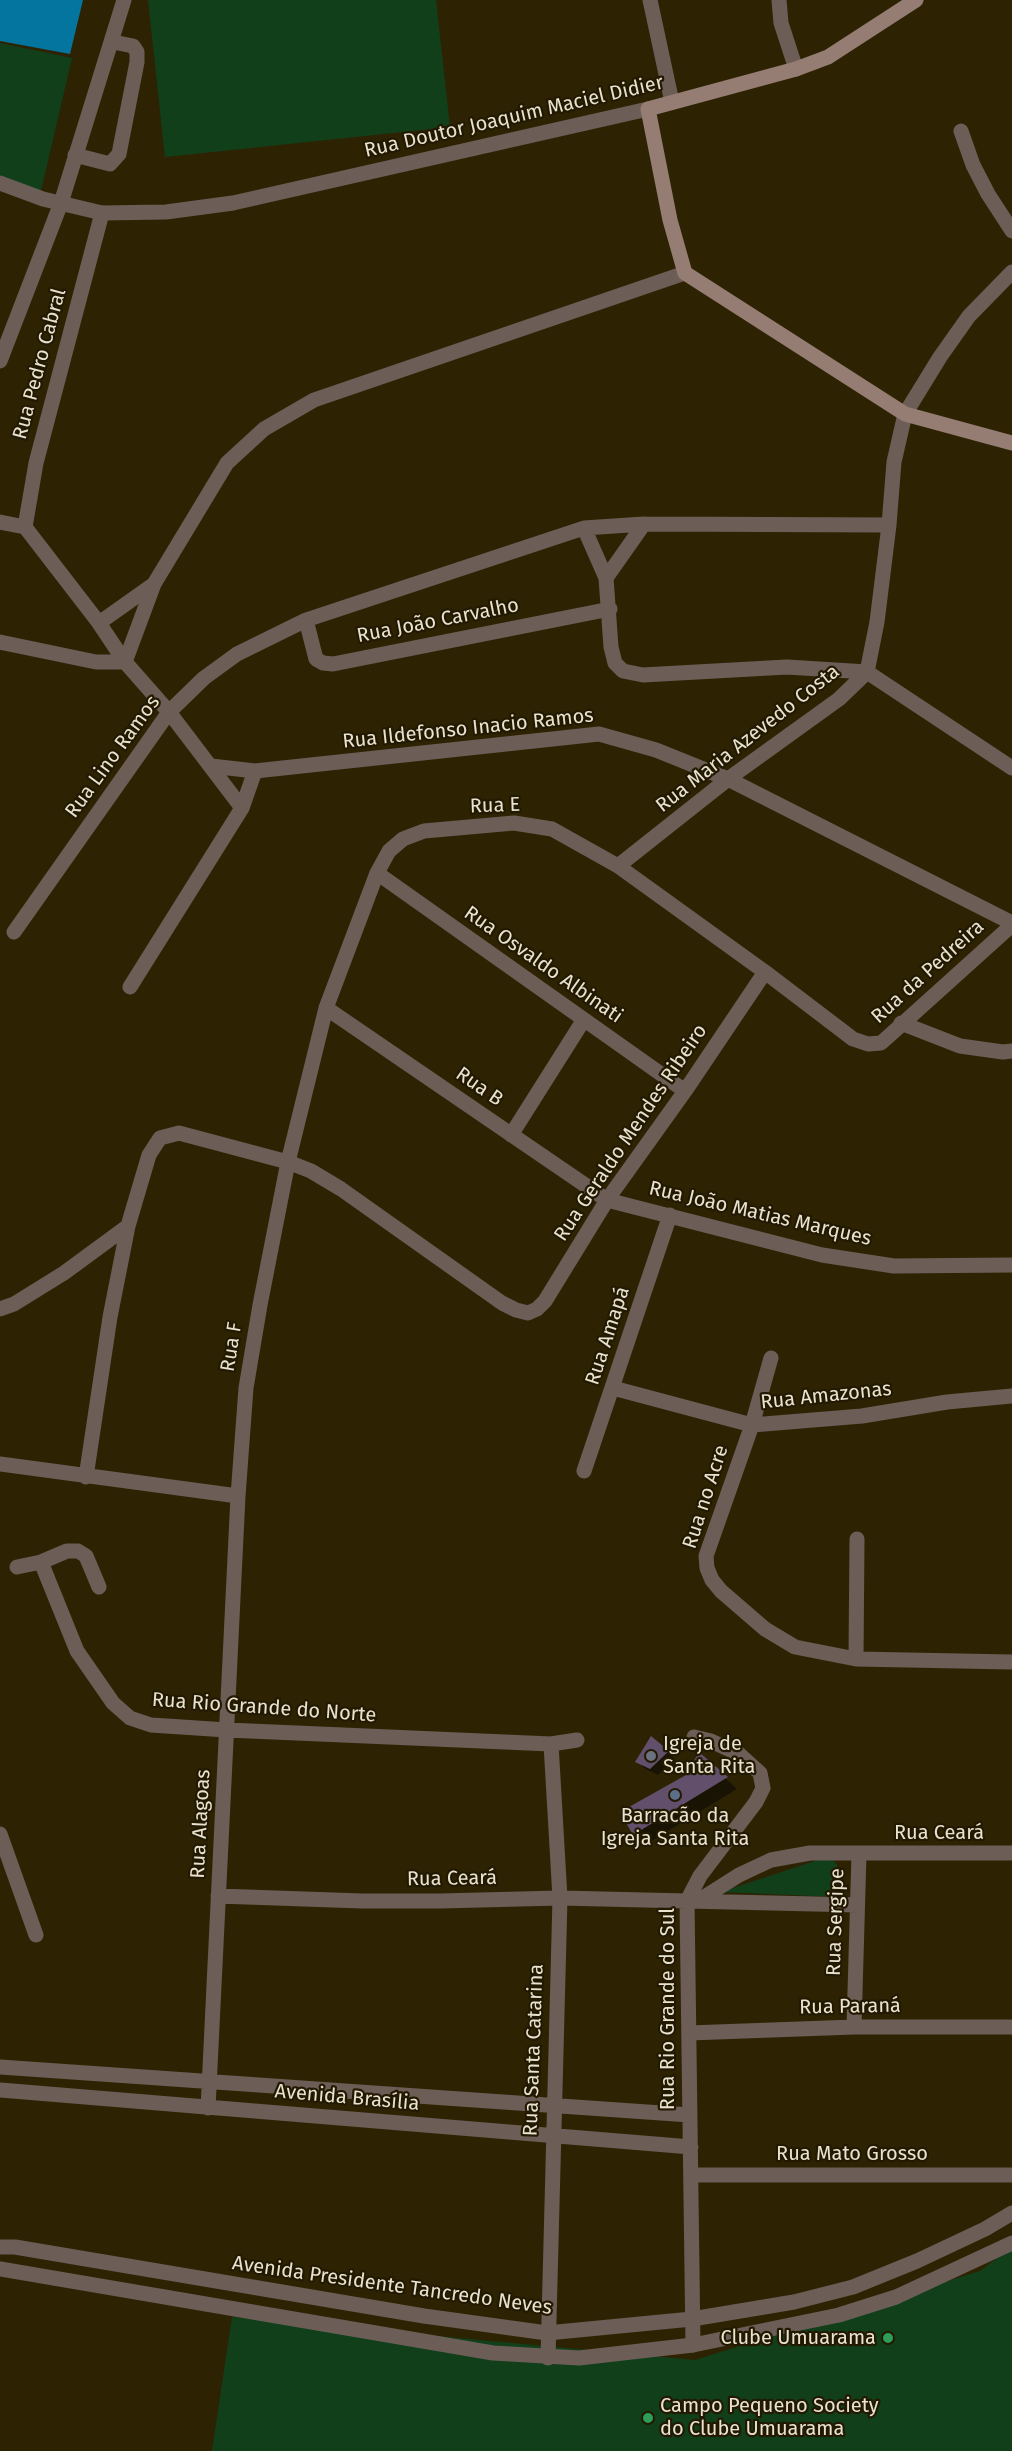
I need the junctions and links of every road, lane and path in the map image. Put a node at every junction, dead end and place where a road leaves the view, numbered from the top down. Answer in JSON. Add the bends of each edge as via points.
{"nodes":[{"id":1,"x":124,"y":0,"type":"edge"},
{"id":2,"x":650,"y":0,"type":"edge"},
{"id":3,"x":779,"y":0,"type":"edge"},
{"id":4,"x":916,"y":0,"type":"edge"},
{"id":5,"x":112,"y":42,"type":"junction"},
{"id":6,"x":796,"y":69,"type":"junction"},
{"id":7,"x":672,"y":102,"type":"junction"},
{"id":8,"x":648,"y":109,"type":"junction"},
{"id":9,"x":961,"y":131,"type":"dead end"},
{"id":10,"x":75,"y":154,"type":"junction"},
{"id":11,"x":0,"y":183,"type":"edge"},
{"id":12,"x":61,"y":203,"type":"junction"},
{"id":13,"x":102,"y":213,"type":"junction"},
{"id":14,"x":1012,"y":231,"type":"edge"},
{"id":15,"x":1012,"y":272,"type":"edge"},
{"id":16,"x":685,"y":273,"type":"junction"},
{"id":17,"x":0,"y":361,"type":"edge"},
{"id":18,"x":905,"y":414,"type":"junction"},
{"id":19,"x":1012,"y":443,"type":"edge"},
{"id":20,"x":0,"y":522,"type":"edge"},
{"id":21,"x":644,"y":524,"type":"junction"},
{"id":22,"x":889,"y":525,"type":"junction"},
{"id":23,"x":25,"y":526,"type":"junction"},
{"id":24,"x":584,"y":528,"type":"junction"},
{"id":25,"x":606,"y":578,"type":"junction"},
{"id":26,"x":154,"y":584,"type":"junction"},
{"id":27,"x":609,"y":609,"type":"junction"},
{"id":28,"x":306,"y":620,"type":"junction"},
{"id":29,"x":99,"y":623,"type":"junction"},
{"id":30,"x":0,"y":642,"type":"edge"},
{"id":31,"x":126,"y":662,"type":"junction"},
{"id":32,"x":867,"y":672,"type":"junction"},
{"id":33,"x":169,"y":712,"type":"junction"},
{"id":34,"x":211,"y":766,"type":"junction"},
{"id":35,"x":1012,"y":768,"type":"edge"},
{"id":36,"x":255,"y":771,"type":"junction"},
{"id":37,"x":728,"y":779,"type":"junction"},
{"id":38,"x":242,"y":808,"type":"junction"},
{"id":39,"x":618,"y":866,"type":"junction"},
{"id":40,"x":377,"y":873,"type":"junction"},
{"id":41,"x":1012,"y":924,"type":"edge"},
{"id":42,"x":14,"y":932,"type":"dead end"},
{"id":43,"x":765,"y":972,"type":"junction"},
{"id":44,"x":130,"y":987,"type":"dead end"},
{"id":45,"x":326,"y":1008,"type":"junction"},
{"id":46,"x":583,"y":1021,"type":"junction"},
{"id":47,"x":901,"y":1023,"type":"junction"},
{"id":48,"x":868,"y":1044,"type":"joint"},
{"id":49,"x":1012,"y":1051,"type":"edge"},
{"id":50,"x":685,"y":1091,"type":"junction"},
{"id":51,"x":511,"y":1135,"type":"junction"},
{"id":52,"x":288,"y":1162,"type":"junction"},
{"id":53,"x":607,"y":1200,"type":"junction"},
{"id":54,"x":670,"y":1215,"type":"junction"},
{"id":55,"x":128,"y":1226,"type":"junction"},
{"id":56,"x":1012,"y":1265,"type":"edge"},
{"id":57,"x":0,"y":1309,"type":"edge"},
{"id":58,"x":771,"y":1358,"type":"dead end"},
{"id":59,"x":613,"y":1388,"type":"junction"},
{"id":60,"x":1012,"y":1396,"type":"edge"},
{"id":61,"x":752,"y":1425,"type":"junction"},
{"id":62,"x":0,"y":1464,"type":"edge"},
{"id":63,"x":585,"y":1471,"type":"dead end"},
{"id":64,"x":86,"y":1477,"type":"junction"},
{"id":65,"x":238,"y":1496,"type":"junction"},
{"id":66,"x":857,"y":1539,"type":"dead end"},
{"id":67,"x":236,"y":1542,"type":"joint"},
{"id":68,"x":41,"y":1562,"type":"junction"},
{"id":69,"x":17,"y":1567,"type":"dead end"},
{"id":70,"x":99,"y":1587,"type":"dead end"},
{"id":71,"x":856,"y":1659,"type":"junction"},
{"id":72,"x":1012,"y":1662,"type":"edge"},
{"id":73,"x":227,"y":1730,"type":"junction"},
{"id":74,"x":694,"y":1737,"type":"dead end"},
{"id":75,"x":578,"y":1740,"type":"dead end"},
{"id":76,"x":551,"y":1744,"type":"junction"},
{"id":77,"x":0,"y":1834,"type":"edge"},
{"id":78,"x":1012,"y":1853,"type":"edge"},
{"id":79,"x":859,"y":1854,"type":"junction"},
{"id":80,"x":218,"y":1896,"type":"junction"},
{"id":81,"x":560,"y":1898,"type":"junction"},
{"id":82,"x":693,"y":1901,"type":"junction"},
{"id":83,"x":857,"y":1905,"type":"junction"},
{"id":84,"x":36,"y":1935,"type":"dead end"},
{"id":85,"x":1012,"y":2027,"type":"edge"},
{"id":86,"x":854,"y":2028,"type":"junction"},
{"id":87,"x":689,"y":2032,"type":"junction"},
{"id":88,"x":0,"y":2067,"type":"edge"},
{"id":89,"x":209,"y":2082,"type":"junction"},
{"id":90,"x":0,"y":2090,"type":"edge"},
{"id":91,"x":553,"y":2106,"type":"junction"},
{"id":92,"x":208,"y":2108,"type":"junction"},
{"id":93,"x":690,"y":2115,"type":"junction"},
{"id":94,"x":553,"y":2136,"type":"junction"},
{"id":95,"x":691,"y":2147,"type":"junction"},
{"id":96,"x":691,"y":2175,"type":"junction"},
{"id":97,"x":1012,"y":2175,"type":"edge"},
{"id":98,"x":1012,"y":2213,"type":"edge"},
{"id":99,"x":1012,"y":2243,"type":"edge"},
{"id":100,"x":0,"y":2247,"type":"edge"},
{"id":101,"x":0,"y":2269,"type":"edge"},
{"id":102,"x":692,"y":2319,"type":"junction"},
{"id":103,"x":547,"y":2333,"type":"junction"},
{"id":104,"x":693,"y":2345,"type":"junction"},
{"id":105,"x":548,"y":2358,"type":"junction"}],
"edges":[{"from":1,"to":5,"type":"street"},
{"from":2,"to":7,"type":"street"},
{"from":3,"to":6,"type":"street","via":[[781,23]]},
{"from":4,"to":6,"type":"main road","name":"Rua Doutor Joaquim Maciel Didier","via":[[828,57]]},
{"from":5,"to":10,"type":"street"},
{"from":5,"to":10,"type":"street","via":[[132,46],[137,52],[119,154],[110,164]]},
{"from":6,"to":7,"type":"main road","name":"Rua Doutor Joaquim Maciel Didier"},
{"from":7,"to":8,"type":"main road","name":"Rua Doutor Joaquim Maciel Didier"},
{"from":8,"to":13,"type":"street","name":"Rua Doutor Joaquim Maciel Didier","via":[[234,203],[166,212]]},
{"from":8,"to":16,"type":"main road"},
{"from":9,"to":14,"type":"street","via":[[973,165]]},
{"from":10,"to":12,"type":"street"},
{"from":11,"to":12,"type":"street","name":"Rua Doutor Joaquim Maciel Didier"},
{"from":12,"to":13,"type":"street","name":"Rua Doutor Joaquim Maciel Didier"},
{"from":12,"to":17,"type":"street"},
{"from":13,"to":23,"type":"street","name":"Rua Pedro Cabral","via":[[39,451]]},
{"from":15,"to":18,"type":"street","name":"Rua Maria Azevedo Costa","via":[[969,316]]},
{"from":16,"to":18,"type":"main road"},
{"from":16,"to":26,"type":"street","via":[[315,400],[264,429],[227,463]]},
{"from":18,"to":19,"type":"main road"},
{"from":18,"to":22,"type":"street","name":"Rua Maria Azevedo Costa","via":[[894,462]]},
{"from":20,"to":23,"type":"street"},
{"from":21,"to":22,"type":"street","name":"Rua Lino Ramos"},
{"from":21,"to":24,"type":"street","name":"Rua Lino Ramos"},
{"from":21,"to":25,"type":"street"},
{"from":22,"to":32,"type":"street","name":"Rua Maria Azevedo Costa"},
{"from":23,"to":29,"type":"street"},
{"from":24,"to":25,"type":"street"},
{"from":24,"to":28,"type":"street","name":"Rua Lino Ramos"},
{"from":25,"to":27,"type":"street"},
{"from":26,"to":29,"type":"street"},
{"from":26,"to":31,"type":"street"},
{"from":27,"to":28,"type":"street","name":"Rua João Carvalho","via":[[333,664],[316,659]]},
{"from":27,"to":32,"type":"street","via":[[611,647],[615,663],[623,671],[643,675],[787,668]]},
{"from":28,"to":33,"type":"street","name":"Rua Lino Ramos","via":[[237,654],[204,678]]},
{"from":29,"to":31,"type":"street"},
{"from":30,"to":31,"type":"street","via":[[96,662]]},
{"from":31,"to":33,"type":"street"},
{"from":32,"to":35,"type":"street"},
{"from":32,"to":37,"type":"street","name":"Rua Maria Azevedo Costa","via":[[839,699]]},
{"from":33,"to":34,"type":"street"},
{"from":33,"to":42,"type":"street","name":"Rua Lino Ramos"},
{"from":34,"to":36,"type":"street","name":"Rua Ildefonso Inacio Ramos"},
{"from":34,"to":38,"type":"street"},
{"from":36,"to":37,"type":"street","name":"Rua Ildefonso Inacio Ramos","via":[[599,734],[656,750]]},
{"from":36,"to":38,"type":"street"},
{"from":37,"to":39,"type":"street","name":"Rua Maria Azevedo Costa"},
{"from":37,"to":41,"type":"street","name":"Rua Ildefonso Inacio Ramos"},
{"from":38,"to":44,"type":"street"},
{"from":39,"to":40,"type":"street","name":"Rua E","via":[[552,829],[514,823],[424,831],[403,839],[389,851]]},
{"from":39,"to":43,"type":"street","name":"Rua E"},
{"from":40,"to":45,"type":"street","name":"Rua E"},
{"from":40,"to":46,"type":"street","name":"Rua Osvaldo Albinati"},
{"from":41,"to":47,"type":"street","name":"Rua da Pedreira"},
{"from":43,"to":48,"type":"street","name":"Rua E","via":[[853,1039]]},
{"from":43,"to":50,"type":"street","name":"Rua Geraldo Mendes Ribeiro"},
{"from":45,"to":51,"type":"street","name":"Rua B"},
{"from":45,"to":52,"type":"street","name":"Rua E"},
{"from":46,"to":50,"type":"street","name":"Rua Osvaldo Albinati"},
{"from":46,"to":51,"type":"street"},
{"from":47,"to":48,"type":"street","name":"Rua da Pedreira","via":[[881,1043]]},
{"from":47,"to":49,"type":"street","via":[[960,1046]]},
{"from":50,"to":53,"type":"street","name":"Rua Geraldo Mendes Ribeiro"},
{"from":51,"to":53,"type":"street","name":"Rua B"},
{"from":52,"to":53,"type":"street","name":"Rua Geraldo Mendes Ribeiro","via":[[311,1170],[502,1303],[528,1313],[545,1301]]},
{"from":52,"to":55,"type":"street","via":[[179,1133],[160,1138],[148,1155]]},
{"from":52,"to":65,"type":"street","name":"Rua F","via":[[246,1388]]},
{"from":53,"to":54,"type":"street","name":"Rua João Matias Marques"},
{"from":54,"to":56,"type":"street","name":"Rua João Matias Marques","via":[[822,1255],[894,1266]]},
{"from":54,"to":59,"type":"street","name":"Rua Amapá"},
{"from":55,"to":57,"type":"street","via":[[64,1273]]},
{"from":55,"to":64,"type":"street"},
{"from":58,"to":61,"type":"street","name":"Rua no Acre"},
{"from":59,"to":61,"type":"street","name":"Rua Amazonas"},
{"from":59,"to":63,"type":"street","name":"Rua Amapá"},
{"from":60,"to":61,"type":"street","name":"Rua Amazonas","via":[[862,1416]]},
{"from":61,"to":71,"type":"street","name":"Rua no Acre","via":[[706,1556],[712,1581],[765,1629],[795,1647]]},
{"from":62,"to":64,"type":"street"},
{"from":64,"to":65,"type":"street"},
{"from":65,"to":67,"type":"street","name":"Rua F"},
{"from":66,"to":71,"type":"street"},
{"from":67,"to":73,"type":"street","name":"Rua Alagoas"},
{"from":68,"to":69,"type":"street"},
{"from":68,"to":70,"type":"street","via":[[67,1551],[78,1551],[86,1556]]},
{"from":68,"to":73,"type":"street","name":"Rua Rio Grande do Norte","via":[[77,1651],[113,1703],[130,1718],[151,1725]]},
{"from":71,"to":72,"type":"street","name":"Rua no Acre"},
{"from":73,"to":76,"type":"street","name":"Rua Rio Grande do Norte"},
{"from":73,"to":80,"type":"street","name":"Rua Alagoas"},
{"from":74,"to":82,"type":"street","name":"Rua Rio Grande do Sul","via":[[739,1754],[760,1773],[763,1788],[700,1876]]},
{"from":75,"to":76,"type":"street","name":"Rua Rio Grande do Norte"},
{"from":76,"to":81,"type":"street","name":"Rua Santa Catarina"},
{"from":77,"to":84,"type":"street"},
{"from":78,"to":79,"type":"street","name":"Rua Ceará"},
{"from":79,"to":82,"type":"street","name":"Rua Ceará","via":[[810,1853],[771,1860]]},
{"from":79,"to":83,"type":"street","name":"Rua Sergipe"},
{"from":80,"to":81,"type":"street","name":"Rua Ceará","via":[[407,1901]]},
{"from":80,"to":89,"type":"street","name":"Rua Alagoas"},
{"from":81,"to":82,"type":"street","name":"Rua Ceará"},
{"from":81,"to":91,"type":"street","name":"Rua Santa Catarina"},
{"from":82,"to":83,"type":"street"},
{"from":82,"to":87,"type":"street","name":"Rua Rio Grande do Sul"},
{"from":83,"to":86,"type":"street","name":"Rua Sergipe"},
{"from":85,"to":86,"type":"street","name":"Rua Paraná"},
{"from":86,"to":87,"type":"street","name":"Rua Paraná"},
{"from":87,"to":93,"type":"street","name":"Rua Rio Grande do Sul"},
{"from":88,"to":89,"type":"street","name":"Avenida Brasília"},
{"from":89,"to":91,"type":"street","name":"Avenida Brasília"},
{"from":89,"to":92,"type":"street","name":"Rua Alagoas"},
{"from":90,"to":92,"type":"street","name":"Avenida Brasília"},
{"from":91,"to":93,"type":"street","name":"Avenida Brasília"},
{"from":91,"to":94,"type":"street","name":"Rua Santa Catarina"},
{"from":92,"to":94,"type":"street","name":"Avenida Brasília"},
{"from":93,"to":95,"type":"street","name":"Rua Rio Grande do Sul"},
{"from":94,"to":95,"type":"street","name":"Avenida Brasília"},
{"from":94,"to":103,"type":"street","name":"Rua Santa Catarina"},
{"from":95,"to":96,"type":"street","name":"Rua Rio Grande do Sul"},
{"from":96,"to":97,"type":"street","name":"Rua Mato Grosso"},
{"from":96,"to":102,"type":"street","name":"Rua Rio Grande do Sul"},
{"from":98,"to":102,"type":"street","name":"Avenida Presidente Tancredo Neves","via":[[927,2256],[853,2287],[794,2302]]},
{"from":99,"to":104,"type":"street","via":[[877,2303],[839,2315]]},
{"from":100,"to":103,"type":"street","name":"Avenida Presidente Tancredo Neves"},
{"from":101,"to":105,"type":"street","via":[[493,2353]]},
{"from":102,"to":103,"type":"street","name":"Avenida Presidente Tancredo Neves"},
{"from":102,"to":104,"type":"street","name":"Rua Rio Grande do Sul"},
{"from":103,"to":105,"type":"street","name":"Rua Santa Catarina"},
{"from":104,"to":105,"type":"street"}]}
